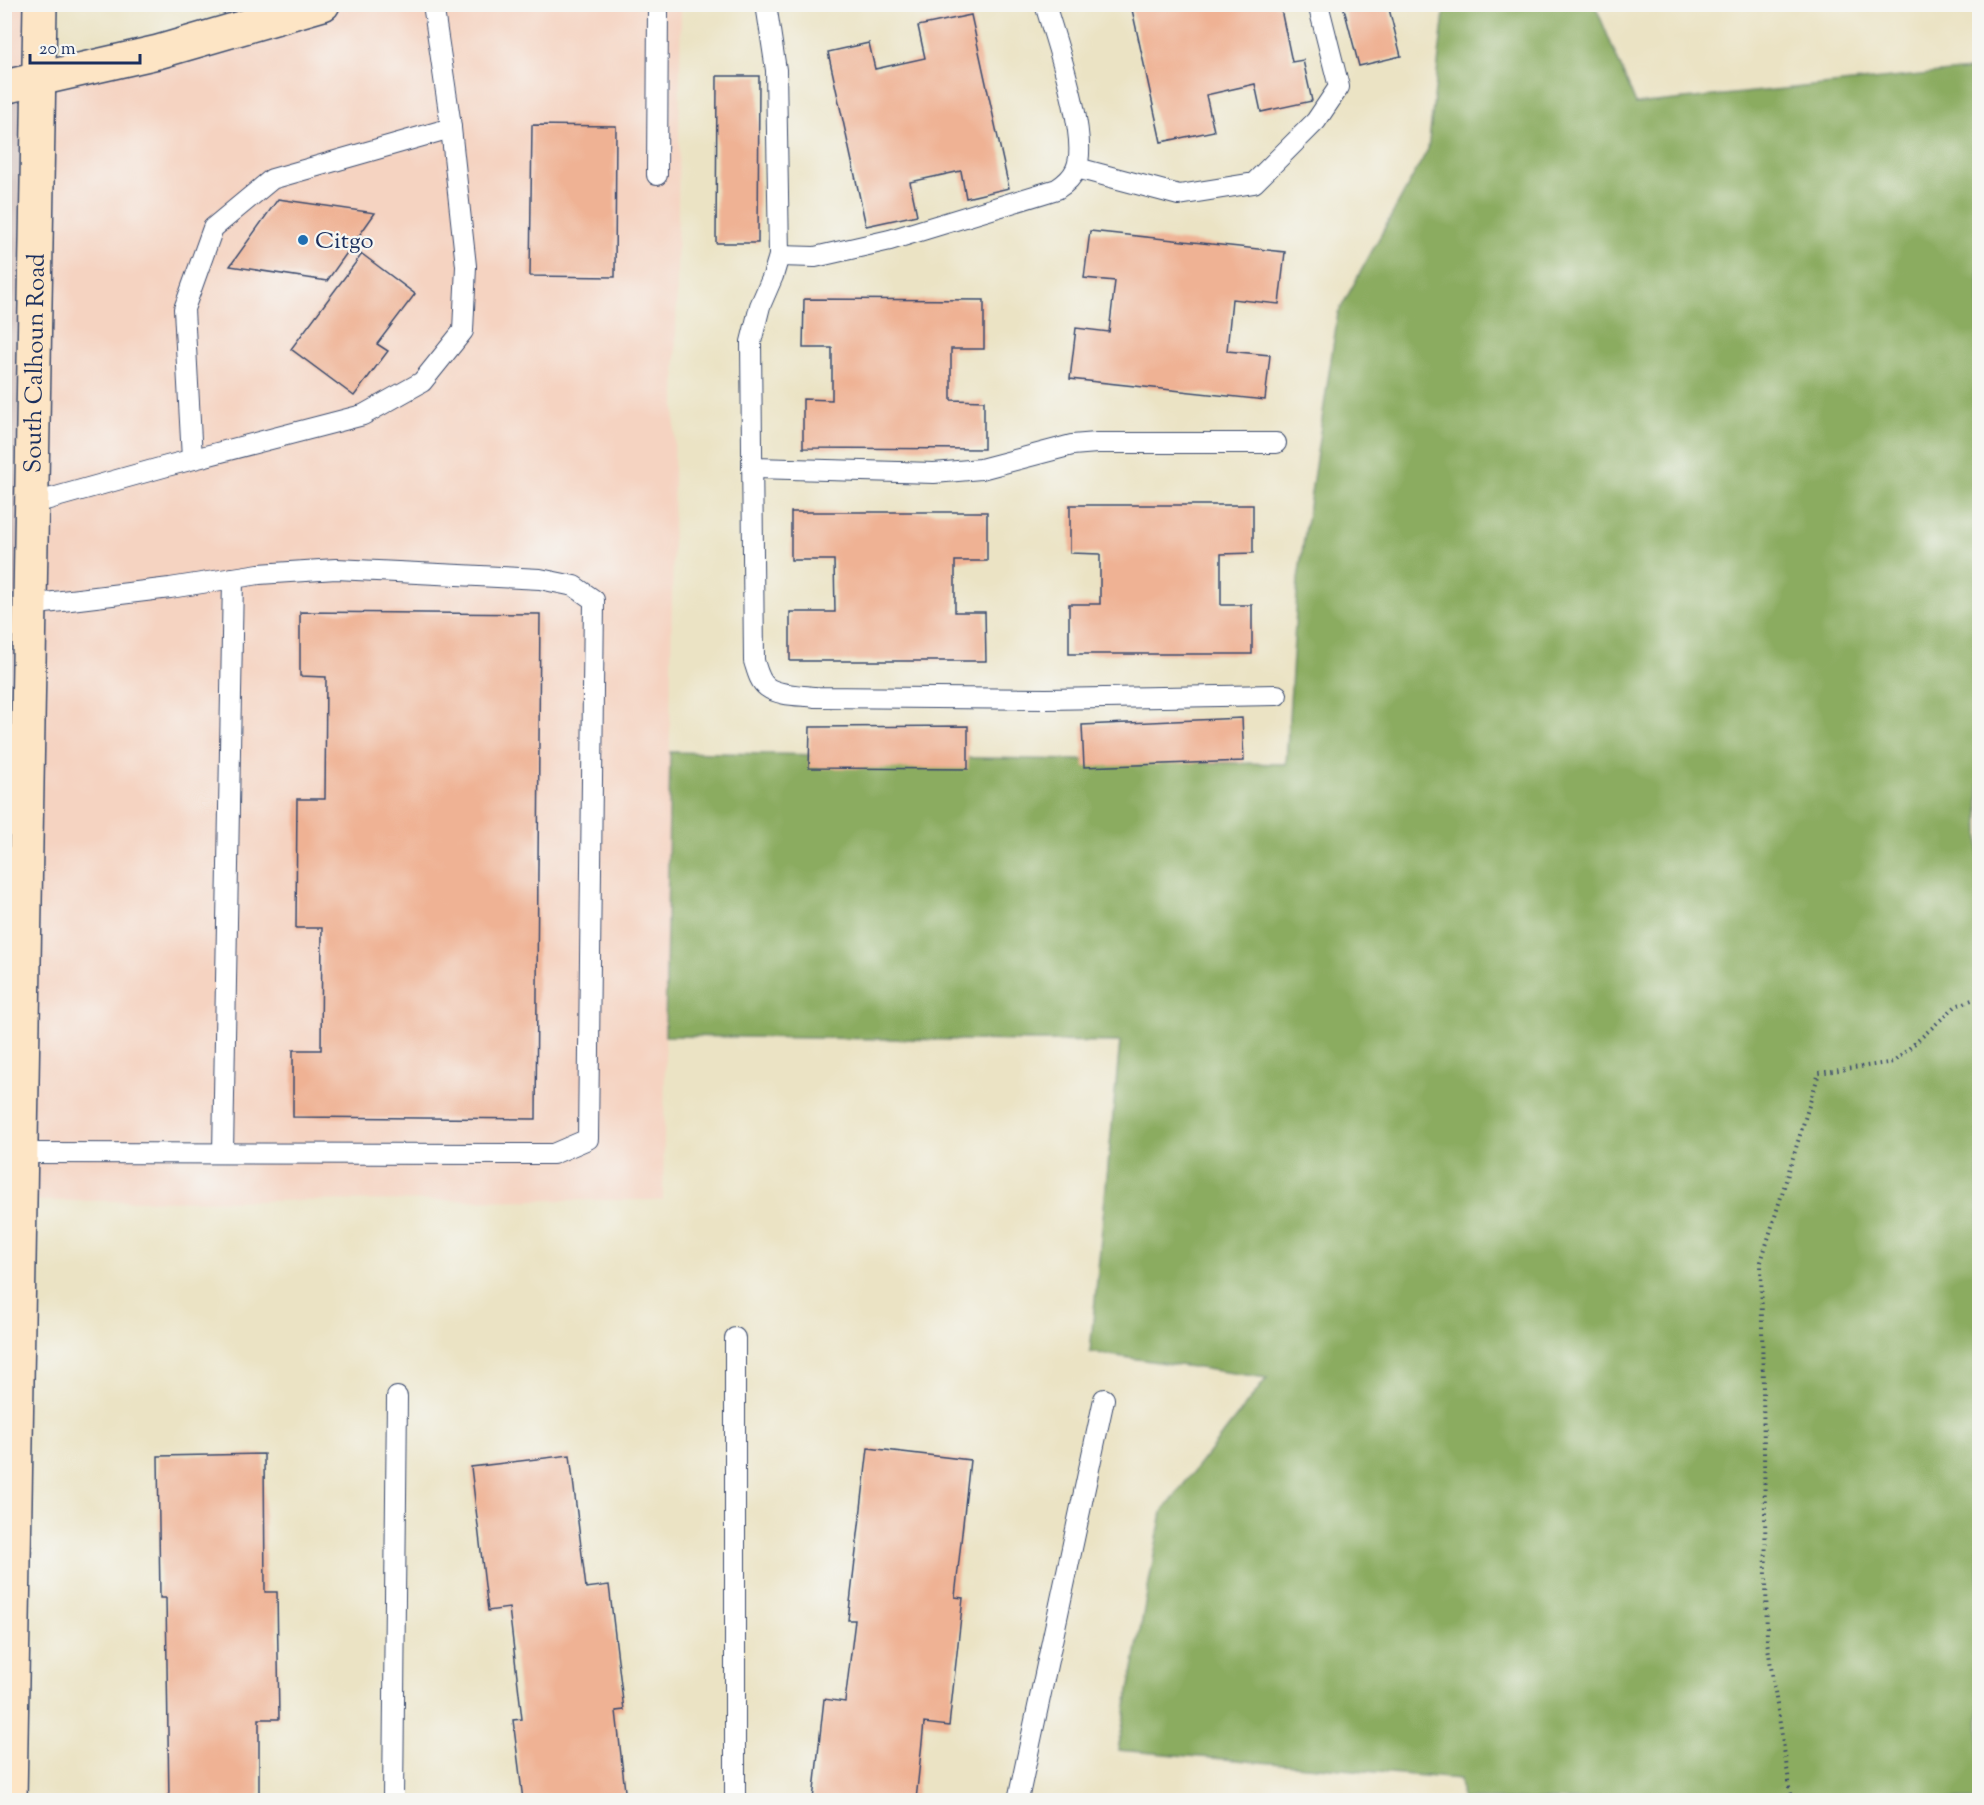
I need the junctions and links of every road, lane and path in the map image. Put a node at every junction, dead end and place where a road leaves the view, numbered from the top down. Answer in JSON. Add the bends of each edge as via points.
{"nodes":[{"id":1,"x":40,"y":4,"type":"edge"},
{"id":2,"x":323,"y":4,"type":"edge"},
{"id":3,"x":433,"y":4,"type":"edge"},
{"id":4,"x":658,"y":4,"type":"edge"},
{"id":5,"x":766,"y":4,"type":"edge"},
{"id":6,"x":1045,"y":4,"type":"edge"},
{"id":7,"x":1318,"y":4,"type":"edge"},
{"id":8,"x":39,"y":79,"type":"junction"},
{"id":9,"x":4,"y":87,"type":"edge"},
{"id":10,"x":451,"y":128,"type":"junction"},
{"id":11,"x":1077,"y":168,"type":"junction"},
{"id":12,"x":657,"y":175,"type":"dead end"},
{"id":13,"x":778,"y":256,"type":"junction"},
{"id":14,"x":1276,"y":443,"type":"dead end"},
{"id":15,"x":192,"y":459,"type":"junction"},
{"id":16,"x":752,"y":468,"type":"junction"},
{"id":17,"x":31,"y":504,"type":"junction"},
{"id":18,"x":233,"y":578,"type":"junction"},
{"id":19,"x":29,"y":605,"type":"junction"},
{"id":20,"x":1277,"y":695,"type":"dead end"},
{"id":21,"x":1980,"y":997,"type":"edge"},
{"id":22,"x":21,"y":1153,"type":"junction"},
{"id":23,"x":223,"y":1153,"type":"junction"},
{"id":24,"x":12,"y":1306,"type":"edge"},
{"id":25,"x":735,"y":1338,"type":"dead end"},
{"id":26,"x":397,"y":1397,"type":"dead end"},
{"id":27,"x":1104,"y":1399,"type":"dead end"},
{"id":28,"x":10,"y":1434,"type":"edge"},
{"id":29,"x":9,"y":1800,"type":"edge"},
{"id":30,"x":393,"y":1800,"type":"edge"},
{"id":31,"x":735,"y":1800,"type":"edge"},
{"id":32,"x":1018,"y":1800,"type":"edge"},
{"id":33,"x":1792,"y":1800,"type":"edge"}],
"edges":[{"from":1,"to":8,"type":"street","name":"South Calhoun Road"},
{"from":2,"to":8,"type":"street","via":[[158,52]]},
{"from":3,"to":10,"type":"lane"},
{"from":4,"to":12,"type":"lane"},
{"from":5,"to":13,"type":"lane","via":[[776,70]]},
{"from":6,"to":11,"type":"lane","via":[[1075,111],[1080,153]]},
{"from":7,"to":11,"type":"lane","via":[[1339,87],[1316,121],[1254,183],[1179,195]]},
{"from":8,"to":9,"type":"street"},
{"from":8,"to":17,"type":"street","name":"South Calhoun Road"},
{"from":10,"to":15,"type":"lane","via":[[272,179],[213,228],[184,309]]},
{"from":10,"to":15,"type":"lane","via":[[466,266],[463,331],[422,382],[363,415]]},
{"from":11,"to":13,"type":"lane","via":[[1067,183],[1057,189],[902,237],[815,257]]},
{"from":13,"to":16,"type":"lane","via":[[751,342]]},
{"from":14,"to":16,"type":"lane","via":[[1072,445],[981,469],[934,473]]},
{"from":15,"to":17,"type":"lane"},
{"from":16,"to":20,"type":"lane","via":[[754,661],[767,688],[815,697],[1047,699]]},
{"from":17,"to":19,"type":"street","name":"South Calhoun Road"},
{"from":18,"to":19,"type":"lane"},
{"from":18,"to":23,"type":"lane"},
{"from":18,"to":23,"type":"lane","via":[[336,569],[540,579],[574,586],[594,600],[588,1139],[553,1154]]},
{"from":19,"to":22,"type":"street","name":"South Calhoun Road"},
{"from":21,"to":33,"type":"path","via":[[1956,1006],[1894,1062],[1819,1073],[1761,1262],[1767,1641]]},
{"from":22,"to":23,"type":"lane"},
{"from":22,"to":24,"type":"street","name":"South Calhoun Road"},
{"from":24,"to":28,"type":"street","name":"South Calhoun Road"},
{"from":25,"to":31,"type":"lane"},
{"from":26,"to":30,"type":"lane"},
{"from":27,"to":32,"type":"lane"},
{"from":28,"to":29,"type":"street","name":"South Calhoun Road"}]}
